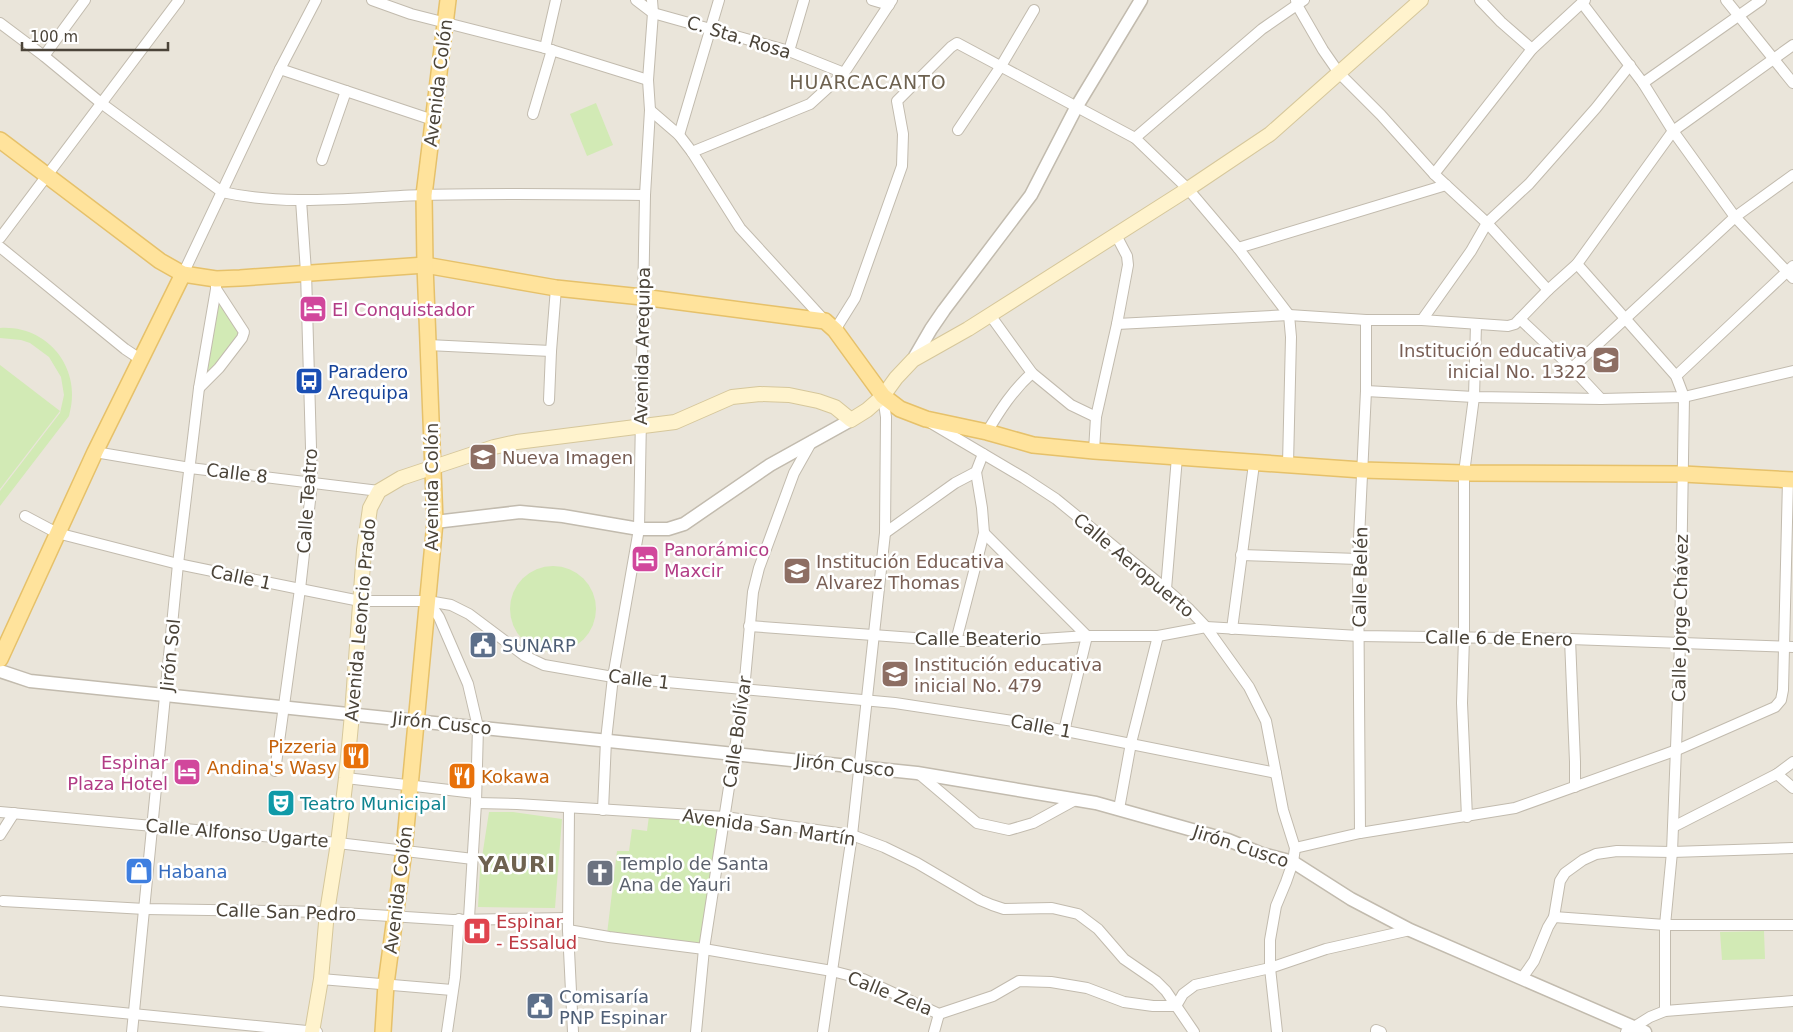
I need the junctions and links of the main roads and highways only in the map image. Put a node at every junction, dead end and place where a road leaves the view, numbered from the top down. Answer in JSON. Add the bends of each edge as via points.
{"nodes":[{"id":1,"x":448,"y":0,"type":"edge"},
{"id":2,"x":1421,"y":0,"type":"edge"},
{"id":3,"x":0,"y":140,"type":"edge"},
{"id":4,"x":425,"y":265,"type":"junction"},
{"id":5,"x":183,"y":274,"type":"junction"},
{"id":6,"x":883,"y":396,"type":"junction"},
{"id":7,"x":432,"y":468,"type":"junction"},
{"id":8,"x":1791,"y":480,"type":"edge"},
{"id":9,"x":0,"y":659,"type":"edge"},
{"id":10,"x":312,"y":1032,"type":"edge"},
{"id":11,"x":383,"y":1032,"type":"edge"}],
"edges":[{"from":1,"to":4,"type":"main road","name":"Avenida Colón","via":[[424,195]]},
{"from":2,"to":6,"type":"main road","via":[[1270,134],[990,315],[914,360]]},
{"from":3,"to":5,"type":"main road","via":[[160,261]]},
{"from":4,"to":5,"type":"main road","via":[[306,272],[216,284]]},
{"from":4,"to":6,"type":"main road","via":[[556,288],[642,297],[830,325]]},
{"from":4,"to":7,"type":"main road","name":"Avenida Colón"},
{"from":5,"to":9,"type":"main road","via":[[95,452]]},
{"from":6,"to":7,"type":"main road","via":[[851,420],[835,407],[818,401],[760,394],[732,397],[675,422],[517,442]]},
{"from":6,"to":8,"type":"main road","via":[[900,408],[926,419],[1033,445],[1094,451],[1362,470],[1683,474]]},
{"from":7,"to":10,"type":"main road","name":"Avenida Leoncio Prado","via":[[401,478],[379,491],[370,508],[346,778]]},
{"from":7,"to":11,"type":"main road","name":"Avenida Colón","via":[[435,522]]}]}
